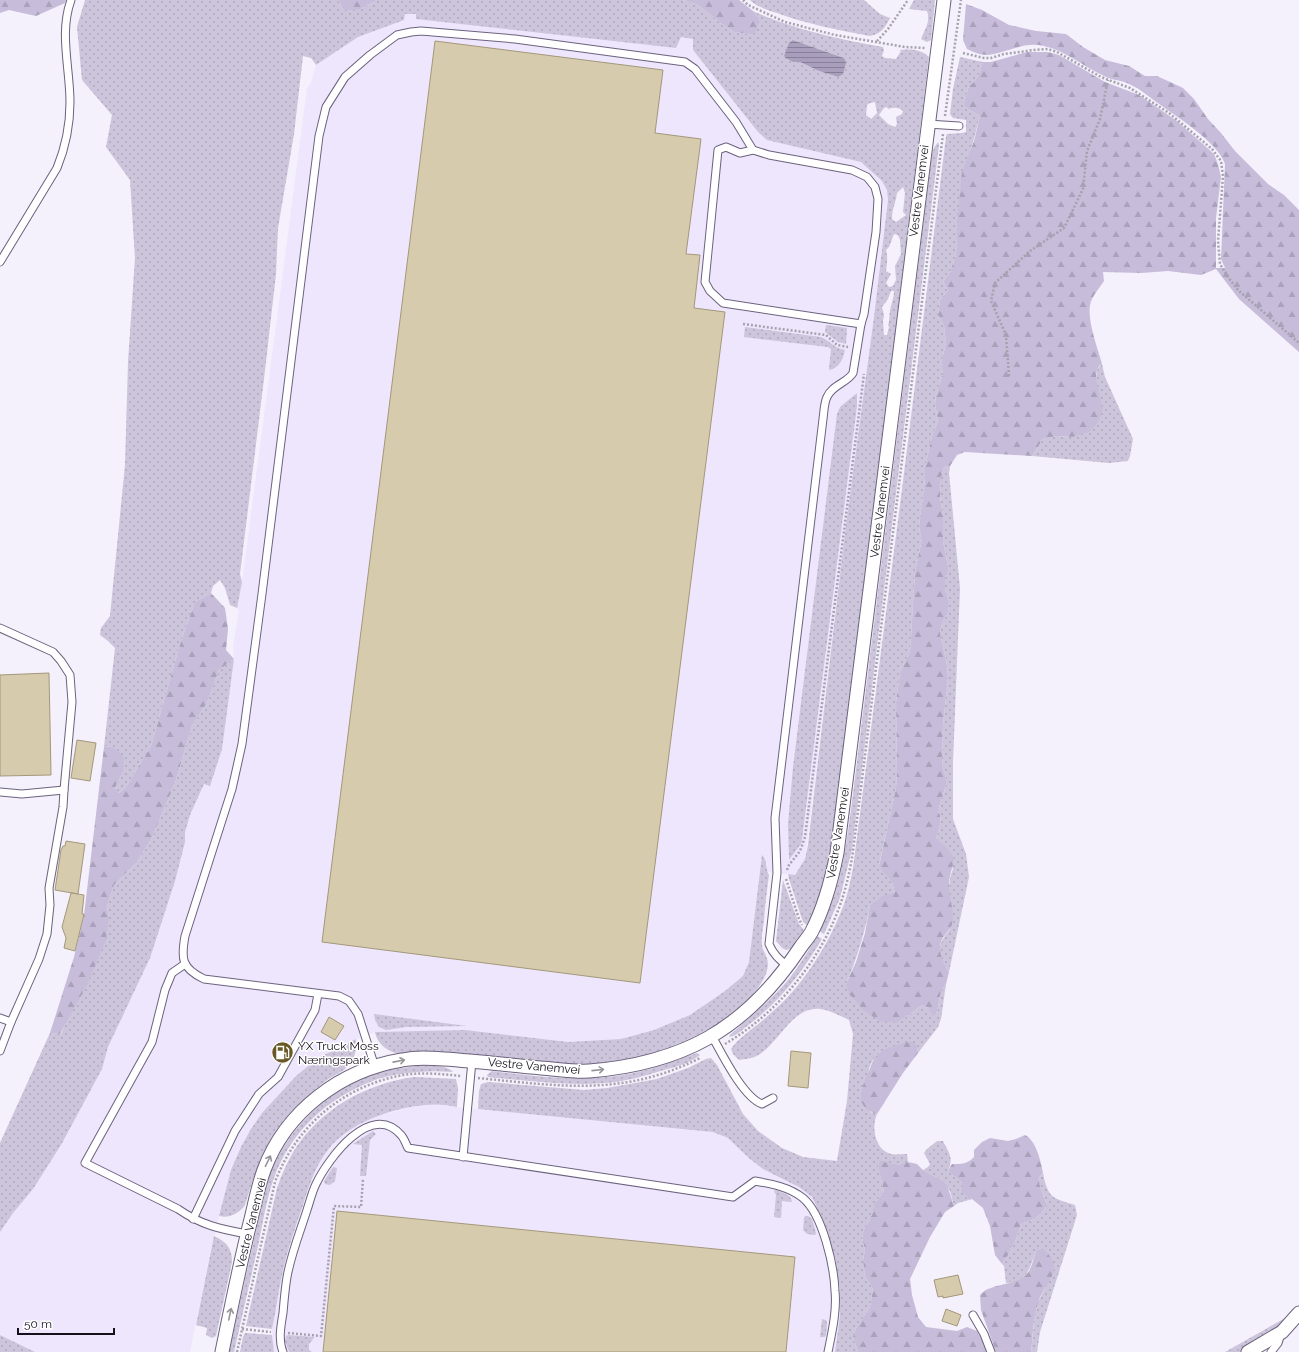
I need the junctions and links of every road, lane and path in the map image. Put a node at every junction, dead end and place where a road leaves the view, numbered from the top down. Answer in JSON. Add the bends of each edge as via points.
{"nodes":[{"id":1,"x":71,"y":0,"type":"edge"},
{"id":2,"x":743,"y":0,"type":"edge"},
{"id":3,"x":908,"y":0,"type":"edge"},
{"id":4,"x":944,"y":0,"type":"edge"},
{"id":5,"x":961,"y":0,"type":"edge"},
{"id":6,"x":876,"y":42,"type":"junction"},
{"id":7,"x":925,"y":48,"type":"dead end"},
{"id":8,"x":963,"y":53,"type":"dead end"},
{"id":9,"x":1108,"y":80,"type":"junction"},
{"id":10,"x":928,"y":124,"type":"junction"},
{"id":11,"x":944,"y":125,"type":"junction"},
{"id":12,"x":960,"y":126,"type":"dead end"},
{"id":13,"x":753,"y":150,"type":"junction"},
{"id":14,"x":0,"y":262,"type":"edge"},
{"id":15,"x":743,"y":324,"type":"dead end"},
{"id":16,"x":861,"y":324,"type":"junction"},
{"id":17,"x":1299,"y":343,"type":"edge"},
{"id":18,"x":848,"y":347,"type":"dead end"},
{"id":19,"x":864,"y":372,"type":"dead end"},
{"id":20,"x":1009,"y":376,"type":"dead end"},
{"id":21,"x":0,"y":628,"type":"edge"},
{"id":22,"x":64,"y":790,"type":"junction"},
{"id":23,"x":0,"y":792,"type":"edge"},
{"id":24,"x":812,"y":930,"type":"junction"},
{"id":25,"x":826,"y":938,"type":"junction"},
{"id":26,"x":185,"y":964,"type":"junction"},
{"id":27,"x":787,"y":966,"type":"junction"},
{"id":28,"x":318,"y":994,"type":"junction"},
{"id":29,"x":0,"y":1018,"type":"edge"},
{"id":30,"x":11,"y":1022,"type":"junction"},
{"id":31,"x":712,"y":1036,"type":"junction"},
{"id":32,"x":718,"y":1048,"type":"junction"},
{"id":33,"x":0,"y":1050,"type":"edge"},
{"id":34,"x":472,"y":1061,"type":"junction"},
{"id":35,"x":375,"y":1067,"type":"junction"},
{"id":36,"x":471,"y":1077,"type":"junction"},
{"id":37,"x":773,"y":1098,"type":"dead end"},
{"id":38,"x":463,"y":1156,"type":"junction"},
{"id":39,"x":363,"y":1179,"type":"dead end"},
{"id":40,"x":193,"y":1219,"type":"junction"},
{"id":41,"x":247,"y":1234,"type":"junction"},
{"id":42,"x":1299,"y":1313,"type":"edge"},
{"id":43,"x":974,"y":1315,"type":"dead end"},
{"id":44,"x":242,"y":1329,"type":"junction"},
{"id":45,"x":280,"y":1332,"type":"junction"},
{"id":46,"x":1282,"y":1332,"type":"junction"},
{"id":47,"x":222,"y":1352,"type":"edge"},
{"id":48,"x":237,"y":1352,"type":"edge"},
{"id":49,"x":283,"y":1352,"type":"edge"},
{"id":50,"x":828,"y":1352,"type":"edge"},
{"id":51,"x":991,"y":1352,"type":"edge"},
{"id":52,"x":1248,"y":1352,"type":"edge"},
{"id":53,"x":1271,"y":1352,"type":"edge"}],
"edges":[{"from":1,"to":14,"type":"lane","via":[[66,27],[69,132],[57,168]]},
{"from":2,"to":6,"type":"path","via":[[748,5],[785,22]]},
{"from":3,"to":6,"type":"path"},
{"from":4,"to":10,"type":"street","name":"Vestre Vanemvei"},
{"from":5,"to":11,"type":"path"},
{"from":6,"to":7,"type":"path"},
{"from":8,"to":9,"type":"path","via":[[991,58],[1048,49]]},
{"from":9,"to":17,"type":"path","via":[[1130,88],[1170,113],[1212,149],[1221,161],[1223,176],[1218,241],[1220,264],[1238,290]]},
{"from":9,"to":20,"type":"path","via":[[1100,118],[1087,151],[1083,189],[1064,228],[1030,251],[995,283],[991,301],[1006,335]]},
{"from":10,"to":11,"type":"lane"},
{"from":10,"to":24,"type":"street","name":"Vestre Vanemvei","via":[[838,846],[833,876]]},
{"from":11,"to":12,"type":"lane"},
{"from":11,"to":25,"type":"path","via":[[854,851],[844,894]]},
{"from":13,"to":16,"type":"lane","via":[[852,170],[867,177],[875,187],[878,199],[876,232]]},
{"from":13,"to":16,"type":"lane","via":[[740,153],[726,147],[718,150],[705,282],[710,291],[723,303]]},
{"from":13,"to":26,"type":"lane","via":[[736,122],[695,69],[685,62],[515,39],[421,31],[397,35],[345,77],[326,107],[319,136],[242,744],[232,789],[185,936],[182,953]]},
{"from":15,"to":18,"type":"path","via":[[826,335],[837,345]]},
{"from":16,"to":27,"type":"lane","via":[[853,373],[850,378],[830,391],[827,397],[775,818],[777,873],[769,944],[777,958]]},
{"from":19,"to":24,"type":"path","via":[[805,837],[800,851],[788,865],[786,877],[802,924]]},
{"from":21,"to":22,"type":"lane","via":[[53,652],[70,675],[72,702]]},
{"from":22,"to":23,"type":"lane","via":[[22,794]]},
{"from":22,"to":30,"type":"lane","via":[[49,888],[47,934],[39,959]]},
{"from":24,"to":25,"type":"path"},
{"from":24,"to":27,"type":"street","name":"Vestre Vanemvei"},
{"from":25,"to":32,"type":"path","via":[[787,993],[747,1030]]},
{"from":26,"to":28,"type":"lane","via":[[194,974],[204,979]]},
{"from":26,"to":40,"type":"lane","via":[[172,973],[152,1042],[85,1163]]},
{"from":27,"to":31,"type":"street","name":"Vestre Vanemvei","via":[[749,1009]]},
{"from":28,"to":35,"type":"lane","via":[[339,996],[349,1001],[358,1014]]},
{"from":28,"to":40,"type":"lane","via":[[315,1010],[278,1077],[260,1094],[235,1131]]},
{"from":29,"to":30,"type":"lane"},
{"from":30,"to":33,"type":"lane"},
{"from":31,"to":32,"type":"lane"},
{"from":34,"to":31,"type":"street","name":"Vestre Vanemvei","one_way":true,"via":[[576,1071],[610,1069],[654,1060]]},
{"from":32,"to":36,"type":"path","via":[[672,1070],[640,1080],[611,1085],[562,1086]]},
{"from":32,"to":37,"type":"lane","via":[[751,1097],[762,1104]]},
{"from":35,"to":34,"type":"street","name":"Vestre Vanemvei","one_way":true,"via":[[422,1058]]},
{"from":34,"to":36,"type":"lane"},
{"from":41,"to":35,"type":"street","name":"Vestre Vanemvei","one_way":true,"via":[[264,1169],[290,1124],[311,1102],[342,1080]]},
{"from":36,"to":38,"type":"lane"},
{"from":36,"to":44,"type":"path","via":[[425,1074],[387,1079],[348,1095],[310,1124],[286,1156],[275,1182]]},
{"from":38,"to":45,"type":"lane","via":[[408,1148],[401,1135],[390,1126],[378,1124],[370,1125],[359,1132],[339,1149],[315,1185],[287,1276]]},
{"from":38,"to":50,"type":"lane","via":[[733,1197],[755,1180],[787,1188],[802,1197],[813,1208],[827,1247],[835,1292]]},
{"from":39,"to":45,"type":"path","via":[[361,1207],[334,1206],[321,1336]]},
{"from":40,"to":41,"type":"lane","via":[[216,1228]]},
{"from":47,"to":41,"type":"street","name":"Vestre Vanemvei","one_way":true},
{"from":42,"to":46,"type":"street"},
{"from":43,"to":51,"type":"lane"},
{"from":44,"to":45,"type":"path"},
{"from":44,"to":48,"type":"path"},
{"from":45,"to":49,"type":"lane"},
{"from":46,"to":52,"type":"street"},
{"from":46,"to":53,"type":"lane"}]}
